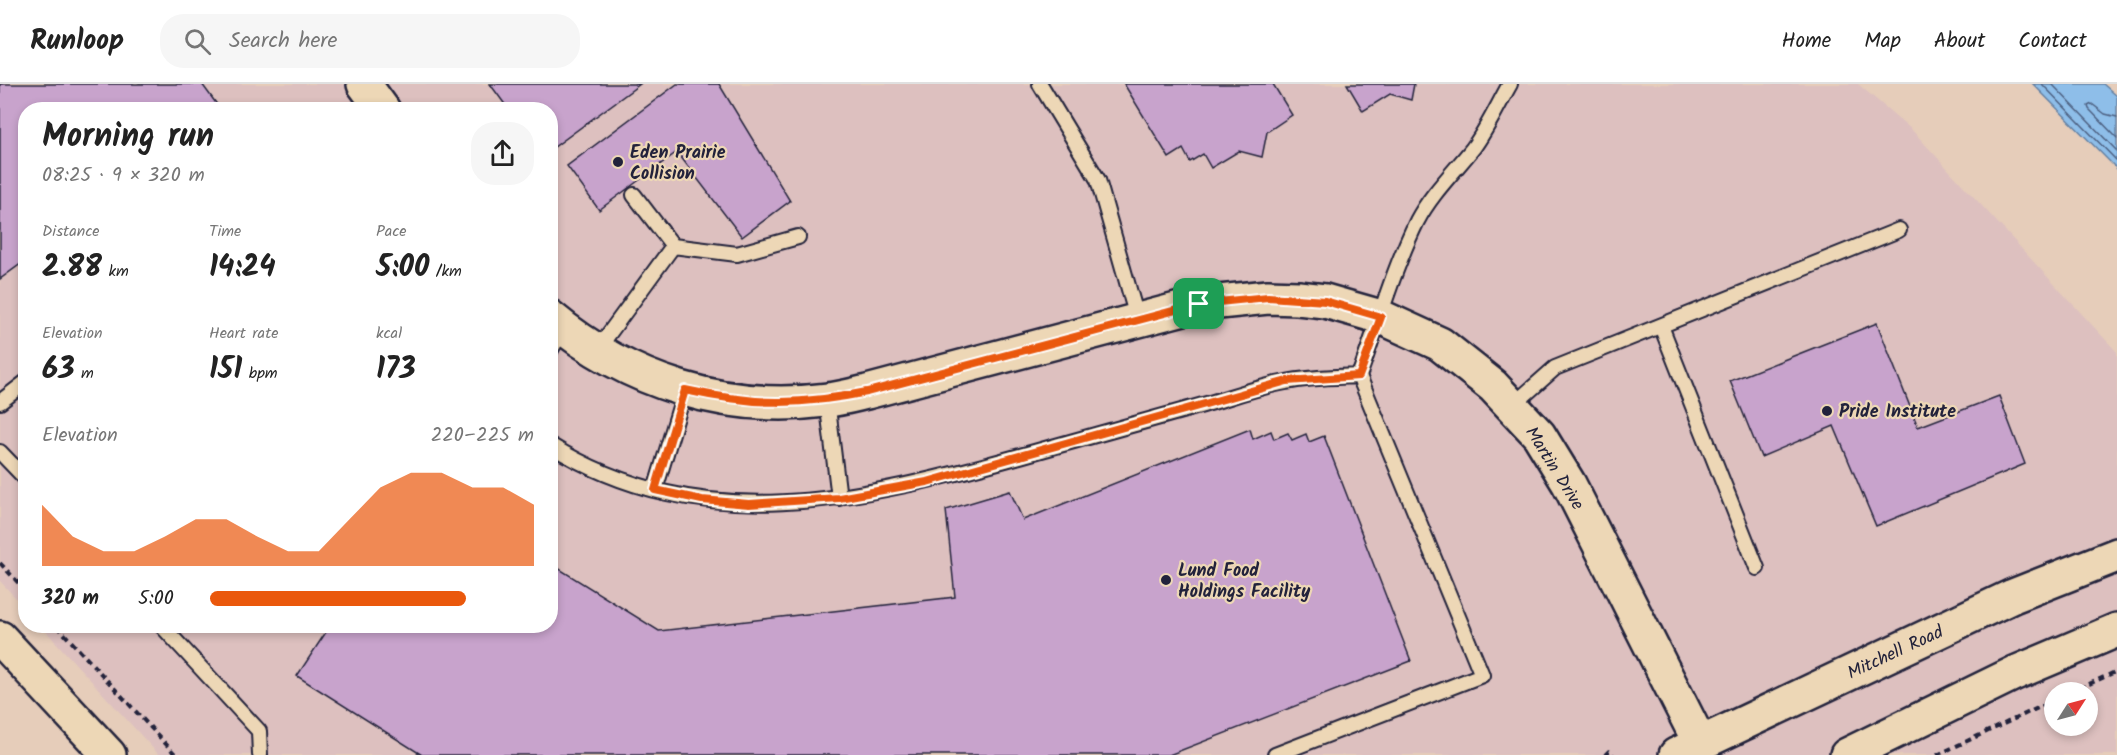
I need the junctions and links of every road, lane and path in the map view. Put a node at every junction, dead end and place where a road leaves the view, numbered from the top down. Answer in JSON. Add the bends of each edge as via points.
{"nodes":[{"id":1,"x":1040,"y":84,"type":"edge"},
{"id":2,"x":1510,"y":84,"type":"edge"},
{"id":3,"x":634,"y":195,"type":"dead end"},
{"id":4,"x":1899,"y":230,"type":"dead end"},
{"id":5,"x":798,"y":237,"type":"dead end"},
{"id":6,"x":673,"y":246,"type":"junction"},
{"id":7,"x":1381,"y":317,"type":"junction"},
{"id":8,"x":1138,"y":321,"type":"junction"},
{"id":9,"x":1661,"y":326,"type":"junction"},
{"id":10,"x":558,"y":333,"type":"edge"},
{"id":11,"x":596,"y":351,"type":"junction"},
{"id":12,"x":1359,"y":376,"type":"junction"},
{"id":13,"x":18,"y":388,"type":"edge"},
{"id":14,"x":685,"y":390,"type":"junction"},
{"id":15,"x":827,"y":400,"type":"junction"},
{"id":16,"x":0,"y":402,"type":"edge"},
{"id":17,"x":1512,"y":406,"type":"junction"},
{"id":18,"x":558,"y":450,"type":"edge"},
{"id":19,"x":0,"y":452,"type":"edge"},
{"id":20,"x":18,"y":471,"type":"edge"},
{"id":21,"x":655,"y":490,"type":"junction"},
{"id":22,"x":839,"y":498,"type":"junction"},
{"id":23,"x":2117,"y":555,"type":"edge"},
{"id":24,"x":0,"y":563,"type":"edge"},
{"id":25,"x":1757,"y":568,"type":"dead end"},
{"id":26,"x":18,"y":582,"type":"edge"},
{"id":27,"x":2117,"y":630,"type":"edge"},
{"id":28,"x":63,"y":633,"type":"edge"},
{"id":29,"x":168,"y":633,"type":"edge"},
{"id":30,"x":0,"y":638,"type":"edge"},
{"id":31,"x":2117,"y":671,"type":"edge"},
{"id":32,"x":2094,"y":682,"type":"edge"},
{"id":33,"x":2044,"y":705,"type":"edge"},
{"id":34,"x":1688,"y":749,"type":"edge"},
{"id":35,"x":109,"y":755,"type":"edge"},
{"id":36,"x":176,"y":755,"type":"edge"},
{"id":37,"x":260,"y":755,"type":"edge"},
{"id":38,"x":1275,"y":755,"type":"edge"},
{"id":39,"x":1605,"y":755,"type":"edge"},
{"id":40,"x":1613,"y":755,"type":"edge"},
{"id":41,"x":1847,"y":755,"type":"edge"},
{"id":42,"x":1937,"y":755,"type":"edge"}],
"edges":[{"from":1,"to":8,"type":"lane","via":[[1098,180]]},
{"from":2,"to":7,"type":"lane","via":[[1474,146],[1418,219]]},
{"from":3,"to":6,"type":"lane"},
{"from":4,"to":9,"type":"lane"},
{"from":5,"to":6,"type":"lane","via":[[737,254]]},
{"from":6,"to":11,"type":"lane"},
{"from":7,"to":8,"type":"main road","name":"Martin Drive","via":[[1325,301],[1268,297],[1199,304]]},
{"from":7,"to":12,"type":"lane"},
{"from":7,"to":17,"type":"main road","name":"Martin Drive","via":[[1440,344]]},
{"from":8,"to":15,"type":"main road","name":"Martin Drive"},
{"from":9,"to":17,"type":"lane","via":[[1555,368]]},
{"from":9,"to":25,"type":"lane"},
{"from":10,"to":11,"type":"main road","name":"Martin Drive"},
{"from":11,"to":14,"type":"main road","name":"Martin Drive","via":[[643,376]]},
{"from":12,"to":22,"type":"lane","via":[[1287,381],[927,482]]},
{"from":12,"to":38,"type":"lane","via":[[1482,675]]},
{"from":13,"to":16,"type":"lane"},
{"from":14,"to":15,"type":"main road","name":"Martin Drive","via":[[726,399],[775,403]]},
{"from":14,"to":21,"type":"lane"},
{"from":15,"to":22,"type":"lane"},
{"from":17,"to":34,"type":"main road","name":"Martin Drive","via":[[1539,435],[1569,484]]},
{"from":18,"to":21,"type":"lane"},
{"from":19,"to":20,"type":"lane"},
{"from":21,"to":22,"type":"lane","via":[[749,504]]},
{"from":23,"to":34,"type":"main road","name":"Mitchell Road","via":[[2013,597]]},
{"from":24,"to":26,"type":"path"},
{"from":27,"to":41,"type":"main road","via":[[2015,673]]},
{"from":28,"to":36,"type":"path"},
{"from":29,"to":37,"type":"lane","via":[[259,731]]},
{"from":30,"to":35,"type":"main road"},
{"from":31,"to":32,"type":"path"},
{"from":33,"to":42,"type":"path"},
{"from":39,"to":40,"type":"path","via":[[1610,751]]}]}
